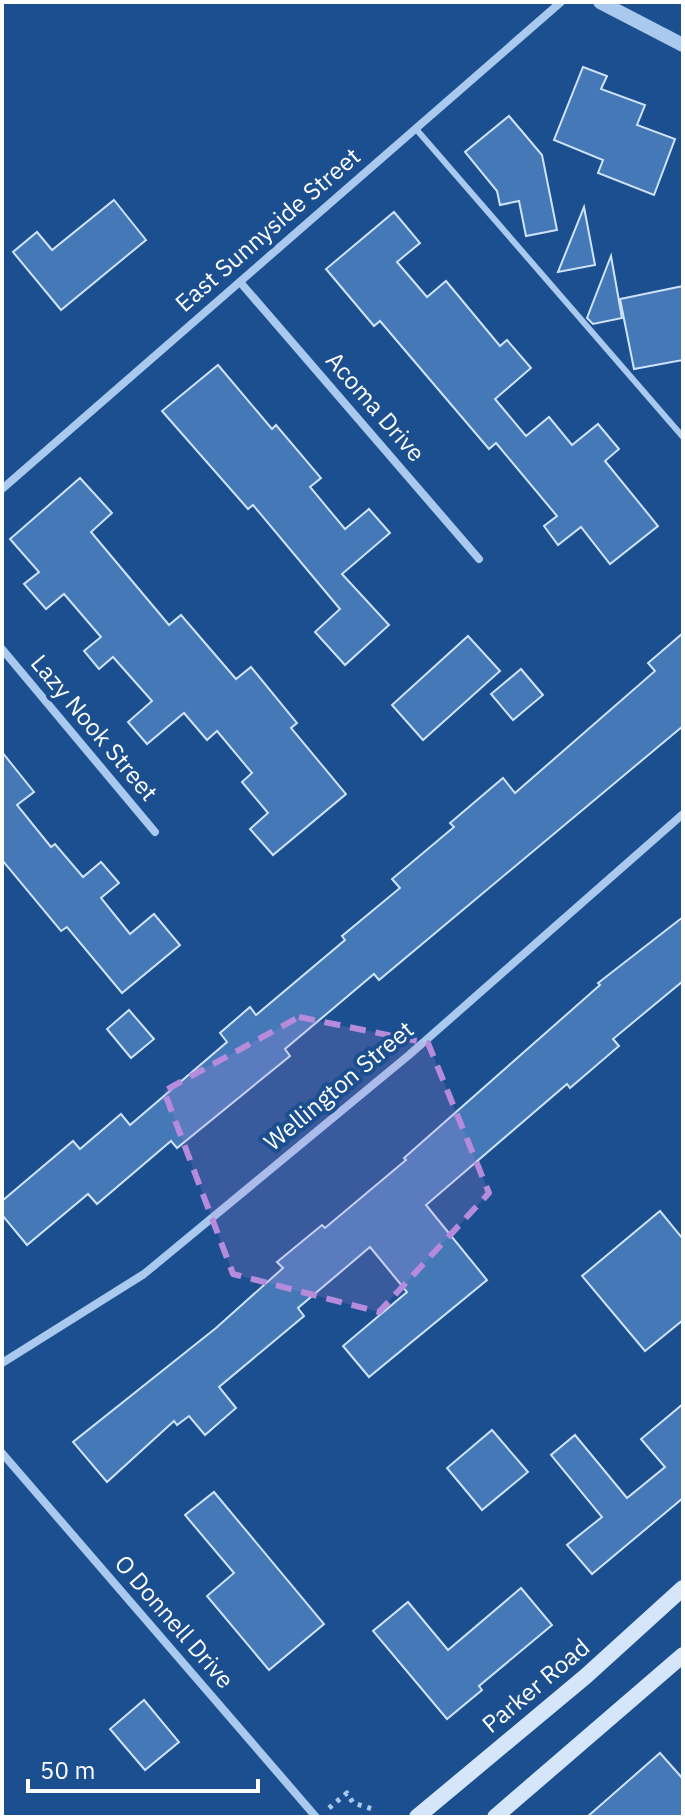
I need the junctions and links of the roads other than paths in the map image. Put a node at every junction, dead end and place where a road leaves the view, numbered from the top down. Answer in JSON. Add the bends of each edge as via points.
{"nodes":[{"id":1,"x":561,"y":2,"type":"edge"},
{"id":2,"x":600,"y":2,"type":"edge"},
{"id":3,"x":683,"y":45,"type":"edge"},
{"id":4,"x":416,"y":129,"type":"junction"},
{"id":5,"x":240,"y":282,"type":"junction"},
{"id":6,"x":683,"y":437,"type":"edge"},
{"id":7,"x":2,"y":489,"type":"edge"},
{"id":8,"x":479,"y":559,"type":"dead end"},
{"id":9,"x":2,"y":649,"type":"edge"},
{"id":10,"x":683,"y":814,"type":"edge"},
{"id":11,"x":155,"y":832,"type":"dead end"},
{"id":12,"x":2,"y":1363,"type":"edge"},
{"id":13,"x":2,"y":1453,"type":"edge"},
{"id":14,"x":683,"y":1588,"type":"edge"},
{"id":15,"x":683,"y":1655,"type":"edge"},
{"id":16,"x":318,"y":1817,"type":"edge"},
{"id":17,"x":417,"y":1817,"type":"edge"},
{"id":18,"x":495,"y":1817,"type":"edge"}],
"edges":[{"from":1,"to":4,"type":"street","name":"East Sunnyside Street"},
{"from":2,"to":3,"type":"street"},
{"from":4,"to":5,"type":"street","name":"East Sunnyside Street"},
{"from":4,"to":6,"type":"lane"},
{"from":5,"to":7,"type":"street","name":"East Sunnyside Street"},
{"from":5,"to":8,"type":"street","name":"Acoma Drive"},
{"from":9,"to":11,"type":"street","name":"Lazy Nook Street"},
{"from":10,"to":12,"type":"street","name":"Wellington Street","via":[[409,1055],[144,1274]]},
{"from":13,"to":16,"type":"street","name":"O Donnell Drive"},
{"from":14,"to":17,"type":"main road","name":"Parker Road"},
{"from":15,"to":18,"type":"main road"}]}
